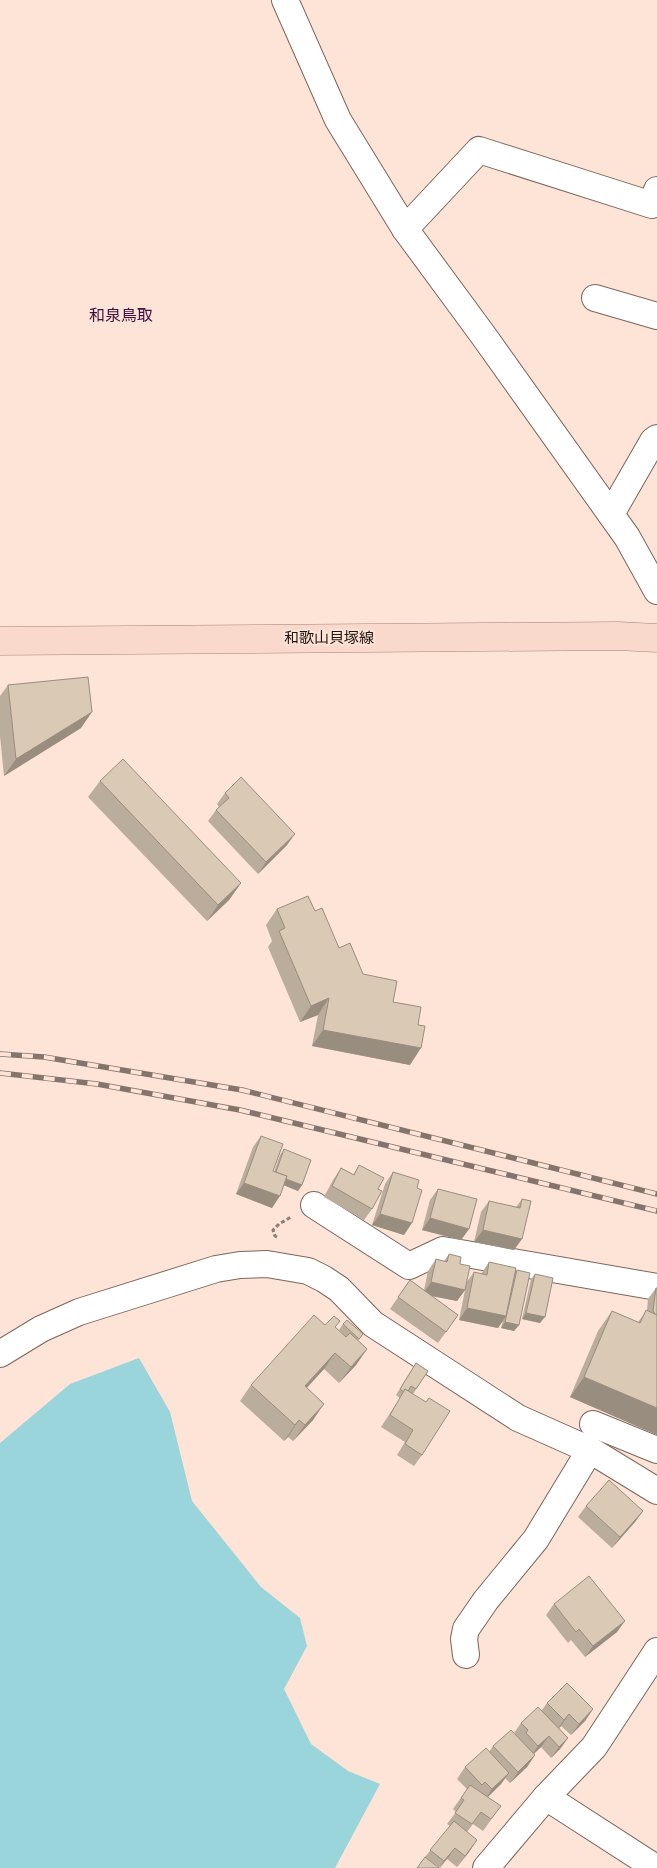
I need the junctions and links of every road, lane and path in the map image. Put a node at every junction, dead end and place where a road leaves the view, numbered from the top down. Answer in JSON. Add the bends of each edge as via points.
{"nodes":[{"id":1,"x":285,"y":0,"type":"edge"},
{"id":2,"x":657,"y":190,"type":"edge"},
{"id":3,"x":405,"y":229,"type":"junction"},
{"id":4,"x":595,"y":298,"type":"dead end"},
{"id":5,"x":657,"y":316,"type":"edge"},
{"id":6,"x":657,"y":438,"type":"edge"},
{"id":7,"x":611,"y":514,"type":"junction"},
{"id":8,"x":657,"y":591,"type":"edge"},
{"id":9,"x":657,"y":638,"type":"edge"},
{"id":10,"x":0,"y":641,"type":"edge"},
{"id":11,"x":314,"y":1205,"type":"joint"},
{"id":12,"x":280,"y":1239,"type":"dead end"},
{"id":13,"x":657,"y":1287,"type":"edge"},
{"id":14,"x":0,"y":1354,"type":"edge"},
{"id":15,"x":593,"y":1424,"type":"dead end"},
{"id":16,"x":590,"y":1450,"type":"junction"},
{"id":17,"x":657,"y":1450,"type":"edge"},
{"id":18,"x":657,"y":1491,"type":"edge"},
{"id":19,"x":657,"y":1651,"type":"edge"},
{"id":20,"x":466,"y":1655,"type":"dead end"},
{"id":21,"x":546,"y":1797,"type":"junction"},
{"id":22,"x":486,"y":1868,"type":"edge"},
{"id":23,"x":656,"y":1868,"type":"edge"}],
"edges":[{"from":1,"to":3,"type":"street","via":[[338,120]]},
{"from":2,"to":3,"type":"street","via":[[652,205],[479,150]]},
{"from":3,"to":7,"type":"street"},
{"from":4,"to":5,"type":"street"},
{"from":6,"to":7,"type":"street"},
{"from":7,"to":8,"type":"street"},
{"from":9,"to":10,"type":"main road","name":"和歌山貝塚線"},
{"from":11,"to":12,"type":"path","via":[[279,1224],[273,1230]]},
{"from":11,"to":13,"type":"street","via":[[409,1266],[443,1250]]},
{"from":14,"to":16,"type":"street","via":[[35,1332],[80,1312],[216,1269],[258,1264],[288,1267],[308,1271],[324,1279],[339,1289],[373,1324],[518,1418]]},
{"from":15,"to":17,"type":"street"},
{"from":16,"to":18,"type":"street"},
{"from":16,"to":20,"type":"street","via":[[536,1539],[466,1629]]},
{"from":19,"to":21,"type":"street","via":[[594,1747]]},
{"from":21,"to":22,"type":"street"},
{"from":21,"to":23,"type":"street"}]}
